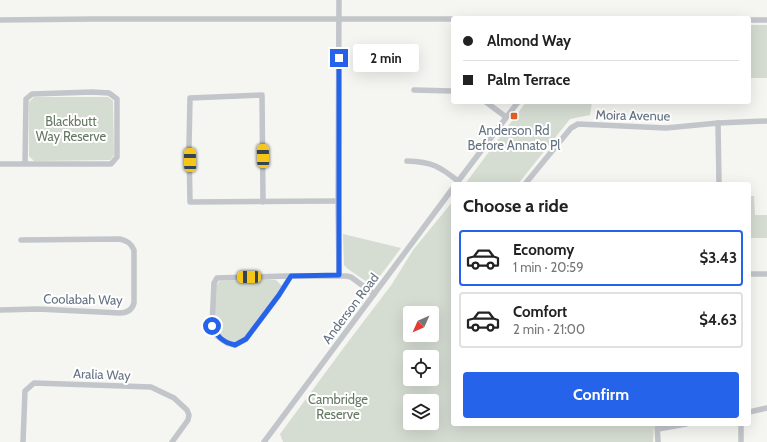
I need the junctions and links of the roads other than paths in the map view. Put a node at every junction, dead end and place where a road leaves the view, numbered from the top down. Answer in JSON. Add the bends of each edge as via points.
{"nodes":[{"id":1,"x":339,"y":0,"type":"edge"},
{"id":2,"x":339,"y":19,"type":"junction"},
{"id":3,"x":451,"y":19,"type":"edge"},
{"id":4,"x":0,"y":20,"type":"edge"},
{"id":5,"x":751,"y":20,"type":"edge"},
{"id":6,"x":767,"y":20,"type":"edge"},
{"id":7,"x":414,"y":90,"type":"dead end"},
{"id":8,"x":451,"y":91,"type":"edge"},
{"id":9,"x":489,"y":104,"type":"edge"},
{"id":10,"x":516,"y":104,"type":"edge"},
{"id":11,"x":506,"y":117,"type":"junction"},
{"id":12,"x":767,"y":122,"type":"edge"},
{"id":13,"x":718,"y":123,"type":"junction"},
{"id":14,"x":407,"y":161,"type":"dead end"},
{"id":15,"x":0,"y":164,"type":"edge"},
{"id":16,"x":25,"y":164,"type":"junction"},
{"id":17,"x":457,"y":182,"type":"edge"},
{"id":18,"x":527,"y":182,"type":"edge"},
{"id":19,"x":719,"y":182,"type":"edge"},
{"id":20,"x":451,"y":191,"type":"edge"},
{"id":21,"x":338,"y":201,"type":"junction"},
{"id":22,"x":263,"y":202,"type":"junction"},
{"id":23,"x":21,"y":240,"type":"dead end"},
{"id":24,"x":751,"y":274,"type":"edge"},
{"id":25,"x":767,"y":274,"type":"edge"},
{"id":26,"x":339,"y":275,"type":"junction"},
{"id":27,"x":291,"y":276,"type":"junction"},
{"id":28,"x":374,"y":294,"type":"junction"},
{"id":29,"x":0,"y":310,"type":"edge"},
{"id":30,"x":767,"y":408,"type":"edge"},
{"id":31,"x":751,"y":412,"type":"edge"},
{"id":32,"x":741,"y":426,"type":"edge"},
{"id":33,"x":658,"y":427,"type":"edge"},
{"id":34,"x":23,"y":442,"type":"edge"},
{"id":35,"x":172,"y":442,"type":"edge"},
{"id":36,"x":264,"y":442,"type":"edge"},
{"id":37,"x":658,"y":442,"type":"edge"},
{"id":38,"x":741,"y":442,"type":"edge"}],
"edges":[{"from":1,"to":2,"type":"street"},
{"from":2,"to":3,"type":"street"},
{"from":2,"to":4,"type":"street"},
{"from":2,"to":21,"type":"street"},
{"from":5,"to":6,"type":"street"},
{"from":7,"to":8,"type":"street"},
{"from":9,"to":11,"type":"street"},
{"from":10,"to":11,"type":"street"},
{"from":11,"to":17,"type":"street"},
{"from":12,"to":13,"type":"street","name":"Moira Avenue"},
{"from":13,"to":18,"type":"street","name":"Moira Avenue","via":[[666,128],[578,124],[570,128]]},
{"from":13,"to":19,"type":"street"},
{"from":14,"to":17,"type":"street","via":[[435,165]]},
{"from":15,"to":16,"type":"street"},
{"from":16,"to":16,"type":"street","via":[[111,164],[117,157],[117,99],[109,93],[32,94],[26,99]]},
{"from":20,"to":28,"type":"street","name":"Anderson Road"},
{"from":21,"to":22,"type":"street"},
{"from":21,"to":26,"type":"street"},
{"from":22,"to":22,"type":"street","via":[[190,202],[190,98],[262,95]]},
{"from":23,"to":29,"type":"street","name":"Coolabah Way","via":[[120,239],[129,242],[134,250],[134,303],[128,311],[120,313]]},
{"from":24,"to":25,"type":"street"},
{"from":26,"to":27,"type":"street"},
{"from":26,"to":28,"type":"street","via":[[351,277]]},
{"from":27,"to":27,"type":"street","via":[[217,278],[214,283],[212,326],[217,336],[235,345],[246,339]]},
{"from":28,"to":36,"type":"street","name":"Anderson Road"},
{"from":30,"to":31,"type":"street"},
{"from":32,"to":38,"type":"street"},
{"from":33,"to":37,"type":"street"},
{"from":34,"to":35,"type":"street","name":"Aralia Way","via":[[25,390],[34,383],[151,387],[174,398],[187,410],[188,420]]}]}
